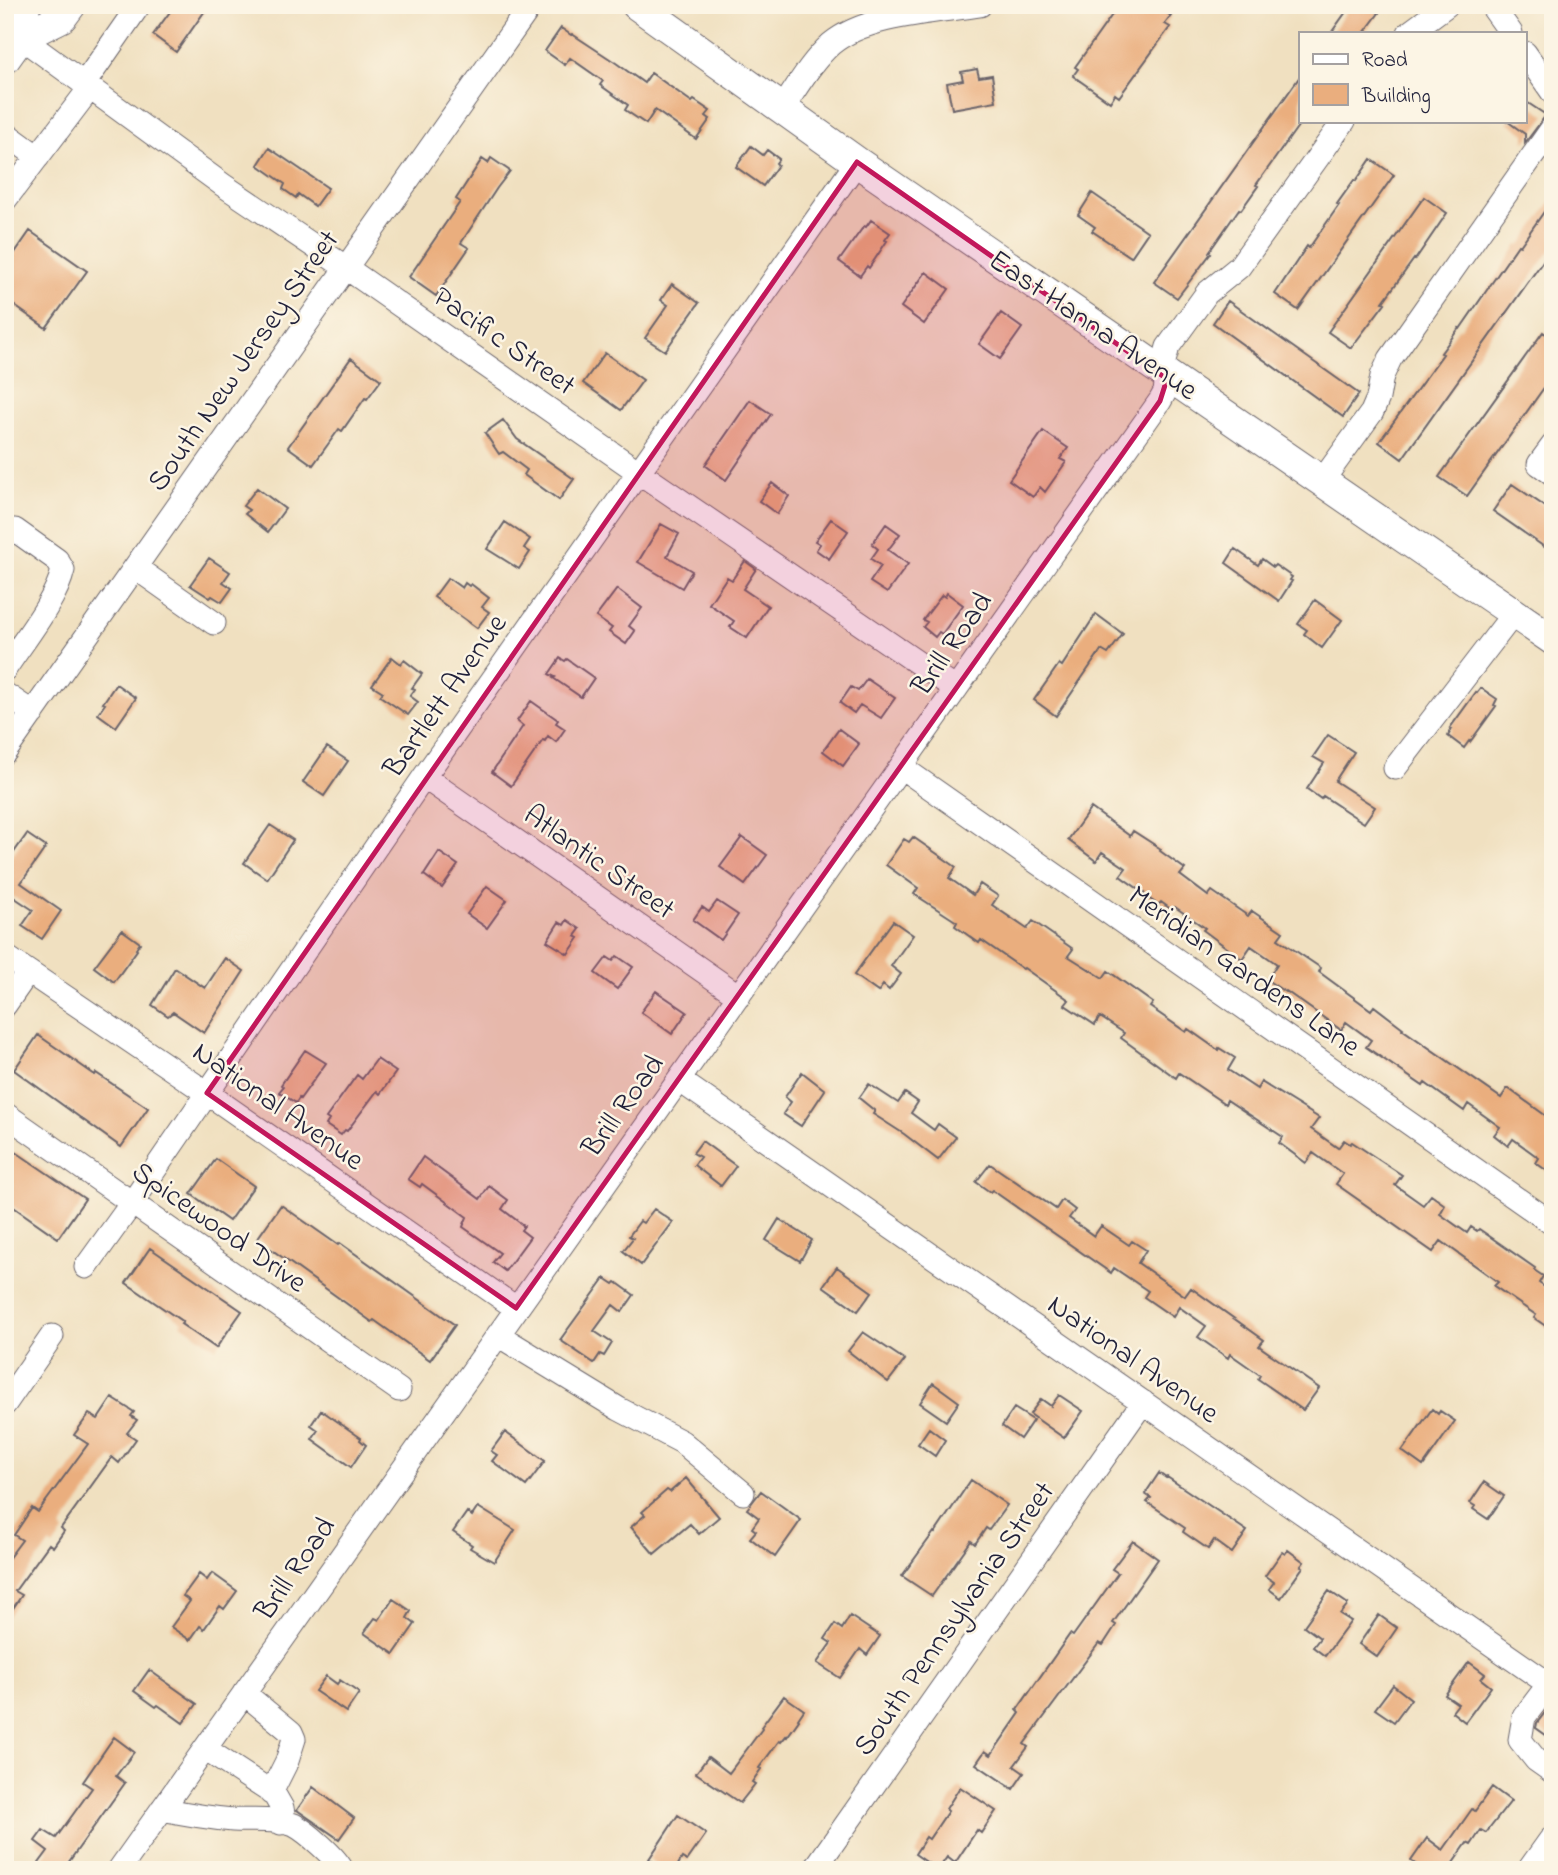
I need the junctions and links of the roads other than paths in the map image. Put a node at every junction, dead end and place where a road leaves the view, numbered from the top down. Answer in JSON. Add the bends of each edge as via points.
{"nodes":[{"id":1,"x":25,"y":5,"type":"edge"},
{"id":2,"x":71,"y":5,"type":"edge"},
{"id":3,"x":138,"y":5,"type":"edge"},
{"id":4,"x":531,"y":5,"type":"edge"},
{"id":5,"x":980,"y":5,"type":"edge"},
{"id":6,"x":1447,"y":5,"type":"edge"},
{"id":7,"x":1491,"y":5,"type":"edge"},
{"id":8,"x":650,"y":9,"type":"edge"},
{"id":9,"x":1410,"y":32,"type":"edge"},
{"id":10,"x":1510,"y":32,"type":"edge"},
{"id":11,"x":10,"y":41,"type":"edge"},
{"id":12,"x":1526,"y":54,"type":"edge"},
{"id":13,"x":87,"y":86,"type":"junction"},
{"id":14,"x":1553,"y":93,"type":"edge"},
{"id":15,"x":782,"y":109,"type":"junction"},
{"id":16,"x":1343,"y":122,"type":"edge"},
{"id":17,"x":1553,"y":127,"type":"edge"},
{"id":18,"x":5,"y":133,"type":"edge"},
{"id":19,"x":38,"y":157,"type":"junction"},
{"id":20,"x":857,"y":163,"type":"junction"},
{"id":21,"x":5,"y":200,"type":"edge"},
{"id":22,"x":345,"y":267,"type":"junction"},
{"id":23,"x":1165,"y":373,"type":"junction"},
{"id":24,"x":1553,"y":445,"type":"edge"},
{"id":25,"x":640,"y":473,"type":"junction"},
{"id":26,"x":1553,"y":474,"type":"edge"},
{"id":27,"x":1322,"y":481,"type":"junction"},
{"id":28,"x":5,"y":530,"type":"edge"},
{"id":29,"x":136,"y":568,"type":"junction"},
{"id":30,"x":1514,"y":613,"type":"junction"},
{"id":31,"x":214,"y":623,"type":"dead end"},
{"id":32,"x":1553,"y":640,"type":"edge"},
{"id":33,"x":5,"y":668,"type":"edge"},
{"id":34,"x":956,"y":689,"type":"junction"},
{"id":35,"x":5,"y":694,"type":"edge"},
{"id":36,"x":33,"y":713,"type":"junction"},
{"id":37,"x":5,"y":752,"type":"edge"},
{"id":38,"x":901,"y":767,"type":"junction"},
{"id":39,"x":1395,"y":768,"type":"dead end"},
{"id":40,"x":424,"y":777,"type":"junction"},
{"id":41,"x":5,"y":956,"type":"edge"},
{"id":42,"x":28,"y":972,"type":"junction"},
{"id":43,"x":739,"y":996,"type":"junction"},
{"id":44,"x":5,"y":1005,"type":"edge"},
{"id":45,"x":679,"y":1080,"type":"junction"},
{"id":46,"x":207,"y":1093,"type":"junction"},
{"id":47,"x":5,"y":1114,"type":"edge"},
{"id":48,"x":132,"y":1203,"type":"junction"},
{"id":49,"x":1553,"y":1224,"type":"edge"},
{"id":50,"x":86,"y":1267,"type":"dead end"},
{"id":51,"x":516,"y":1308,"type":"junction"},
{"id":52,"x":498,"y":1335,"type":"junction"},
{"id":53,"x":52,"y":1336,"type":"dead end"},
{"id":54,"x":399,"y":1390,"type":"dead end"},
{"id":55,"x":1143,"y":1402,"type":"junction"},
{"id":56,"x":5,"y":1404,"type":"edge"},
{"id":57,"x":743,"y":1493,"type":"dead end"},
{"id":58,"x":1551,"y":1685,"type":"edge"},
{"id":59,"x":244,"y":1693,"type":"junction"},
{"id":60,"x":205,"y":1749,"type":"junction"},
{"id":61,"x":1553,"y":1772,"type":"edge"},
{"id":62,"x":271,"y":1793,"type":"junction"},
{"id":63,"x":162,"y":1809,"type":"junction"},
{"id":64,"x":281,"y":1823,"type":"junction"},
{"id":65,"x":1553,"y":1842,"type":"edge"},
{"id":66,"x":120,"y":1870,"type":"edge"},
{"id":67,"x":342,"y":1870,"type":"edge"},
{"id":68,"x":814,"y":1870,"type":"edge"},
{"id":69,"x":1533,"y":1870,"type":"edge"}],
"edges":[{"from":1,"to":11,"type":"main road"},
{"from":2,"to":11,"type":"main road","via":[[62,18]]},
{"from":3,"to":13,"type":"street"},
{"from":4,"to":22,"type":"street","name":"South New Jersey Street"},
{"from":5,"to":15,"type":"street","via":[[878,21],[848,33],[819,56]]},
{"from":6,"to":9,"type":"street"},
{"from":7,"to":10,"type":"street"},
{"from":8,"to":15,"type":"main road","name":"East Hanna Avenue"},
{"from":11,"to":13,"type":"street","name":"Pacific Street"},
{"from":12,"to":14,"type":"street"},
{"from":13,"to":19,"type":"street"},
{"from":13,"to":22,"type":"street","name":"Pacific Street"},
{"from":15,"to":20,"type":"main road","name":"East Hanna Avenue"},
{"from":16,"to":23,"type":"street","name":"Brill Road","via":[[1239,267],[1207,293],[1187,319],[1166,352]]},
{"from":17,"to":27,"type":"street","via":[[1390,359],[1372,412]]},
{"from":18,"to":19,"type":"street"},
{"from":19,"to":21,"type":"street"},
{"from":20,"to":23,"type":"main road","name":"East Hanna Avenue"},
{"from":20,"to":25,"type":"street","name":"Bartlett Avenue"},
{"from":22,"to":25,"type":"street","name":"Pacific Street"},
{"from":22,"to":29,"type":"street","name":"South New Jersey Street"},
{"from":23,"to":27,"type":"main road","name":"East Hanna Avenue"},
{"from":23,"to":34,"type":"street","name":"Brill Road","via":[[1163,397]]},
{"from":24,"to":26,"type":"street","via":[[1539,464]]},
{"from":25,"to":34,"type":"street","name":"Pacific Street"},
{"from":25,"to":40,"type":"street","name":"Bartlett Avenue"},
{"from":27,"to":30,"type":"main road","name":"East Hanna Avenue"},
{"from":28,"to":33,"type":"street","via":[[16,530],[57,560],[63,570],[54,595]]},
{"from":29,"to":31,"type":"street"},
{"from":29,"to":36,"type":"street","name":"South New Jersey Street"},
{"from":30,"to":32,"type":"main road","name":"East Hanna Avenue"},
{"from":30,"to":39,"type":"street"},
{"from":34,"to":38,"type":"street","name":"Brill Road"},
{"from":35,"to":36,"type":"street"},
{"from":36,"to":37,"type":"street","name":"South New Jersey Street"},
{"from":38,"to":43,"type":"street","name":"Brill Road"},
{"from":38,"to":49,"type":"street","name":"Meridian Gardens Lane"},
{"from":40,"to":43,"type":"street","name":"Atlantic Street"},
{"from":40,"to":46,"type":"street","name":"Bartlett Avenue"},
{"from":41,"to":42,"type":"street","name":"National Avenue"},
{"from":42,"to":44,"type":"street"},
{"from":42,"to":46,"type":"street","name":"National Avenue"},
{"from":43,"to":45,"type":"street","name":"Brill Road"},
{"from":45,"to":51,"type":"street","name":"Brill Road"},
{"from":45,"to":55,"type":"street","name":"National Avenue"},
{"from":46,"to":48,"type":"street","name":"Bartlett Avenue"},
{"from":46,"to":51,"type":"street","name":"National Avenue"},
{"from":47,"to":48,"type":"street","name":"Spicewood Drive"},
{"from":48,"to":50,"type":"street","name":"Bartlett Avenue"},
{"from":48,"to":54,"type":"street","name":"Spicewood Drive"},
{"from":51,"to":52,"type":"street","name":"Brill Road"},
{"from":52,"to":57,"type":"street","via":[[682,1442]]},
{"from":52,"to":59,"type":"street","name":"Brill Road"},
{"from":53,"to":56,"type":"street"},
{"from":55,"to":58,"type":"street","name":"National Avenue"},
{"from":55,"to":68,"type":"street","name":"South Pennsylvania Street"},
{"from":58,"to":61,"type":"street","via":[[1524,1717],[1520,1740]]},
{"from":59,"to":60,"type":"street","name":"Brill Road"},
{"from":59,"to":62,"type":"street","via":[[294,1739]]},
{"from":60,"to":62,"type":"street"},
{"from":60,"to":63,"type":"street","name":"Brill Road"},
{"from":62,"to":64,"type":"street","via":[[282,1808]]},
{"from":63,"to":64,"type":"street","via":[[199,1817]]},
{"from":63,"to":66,"type":"street","name":"Brill Road"},
{"from":64,"to":67,"type":"street","via":[[294,1825],[324,1847]]},
{"from":65,"to":69,"type":"main road"}]}
